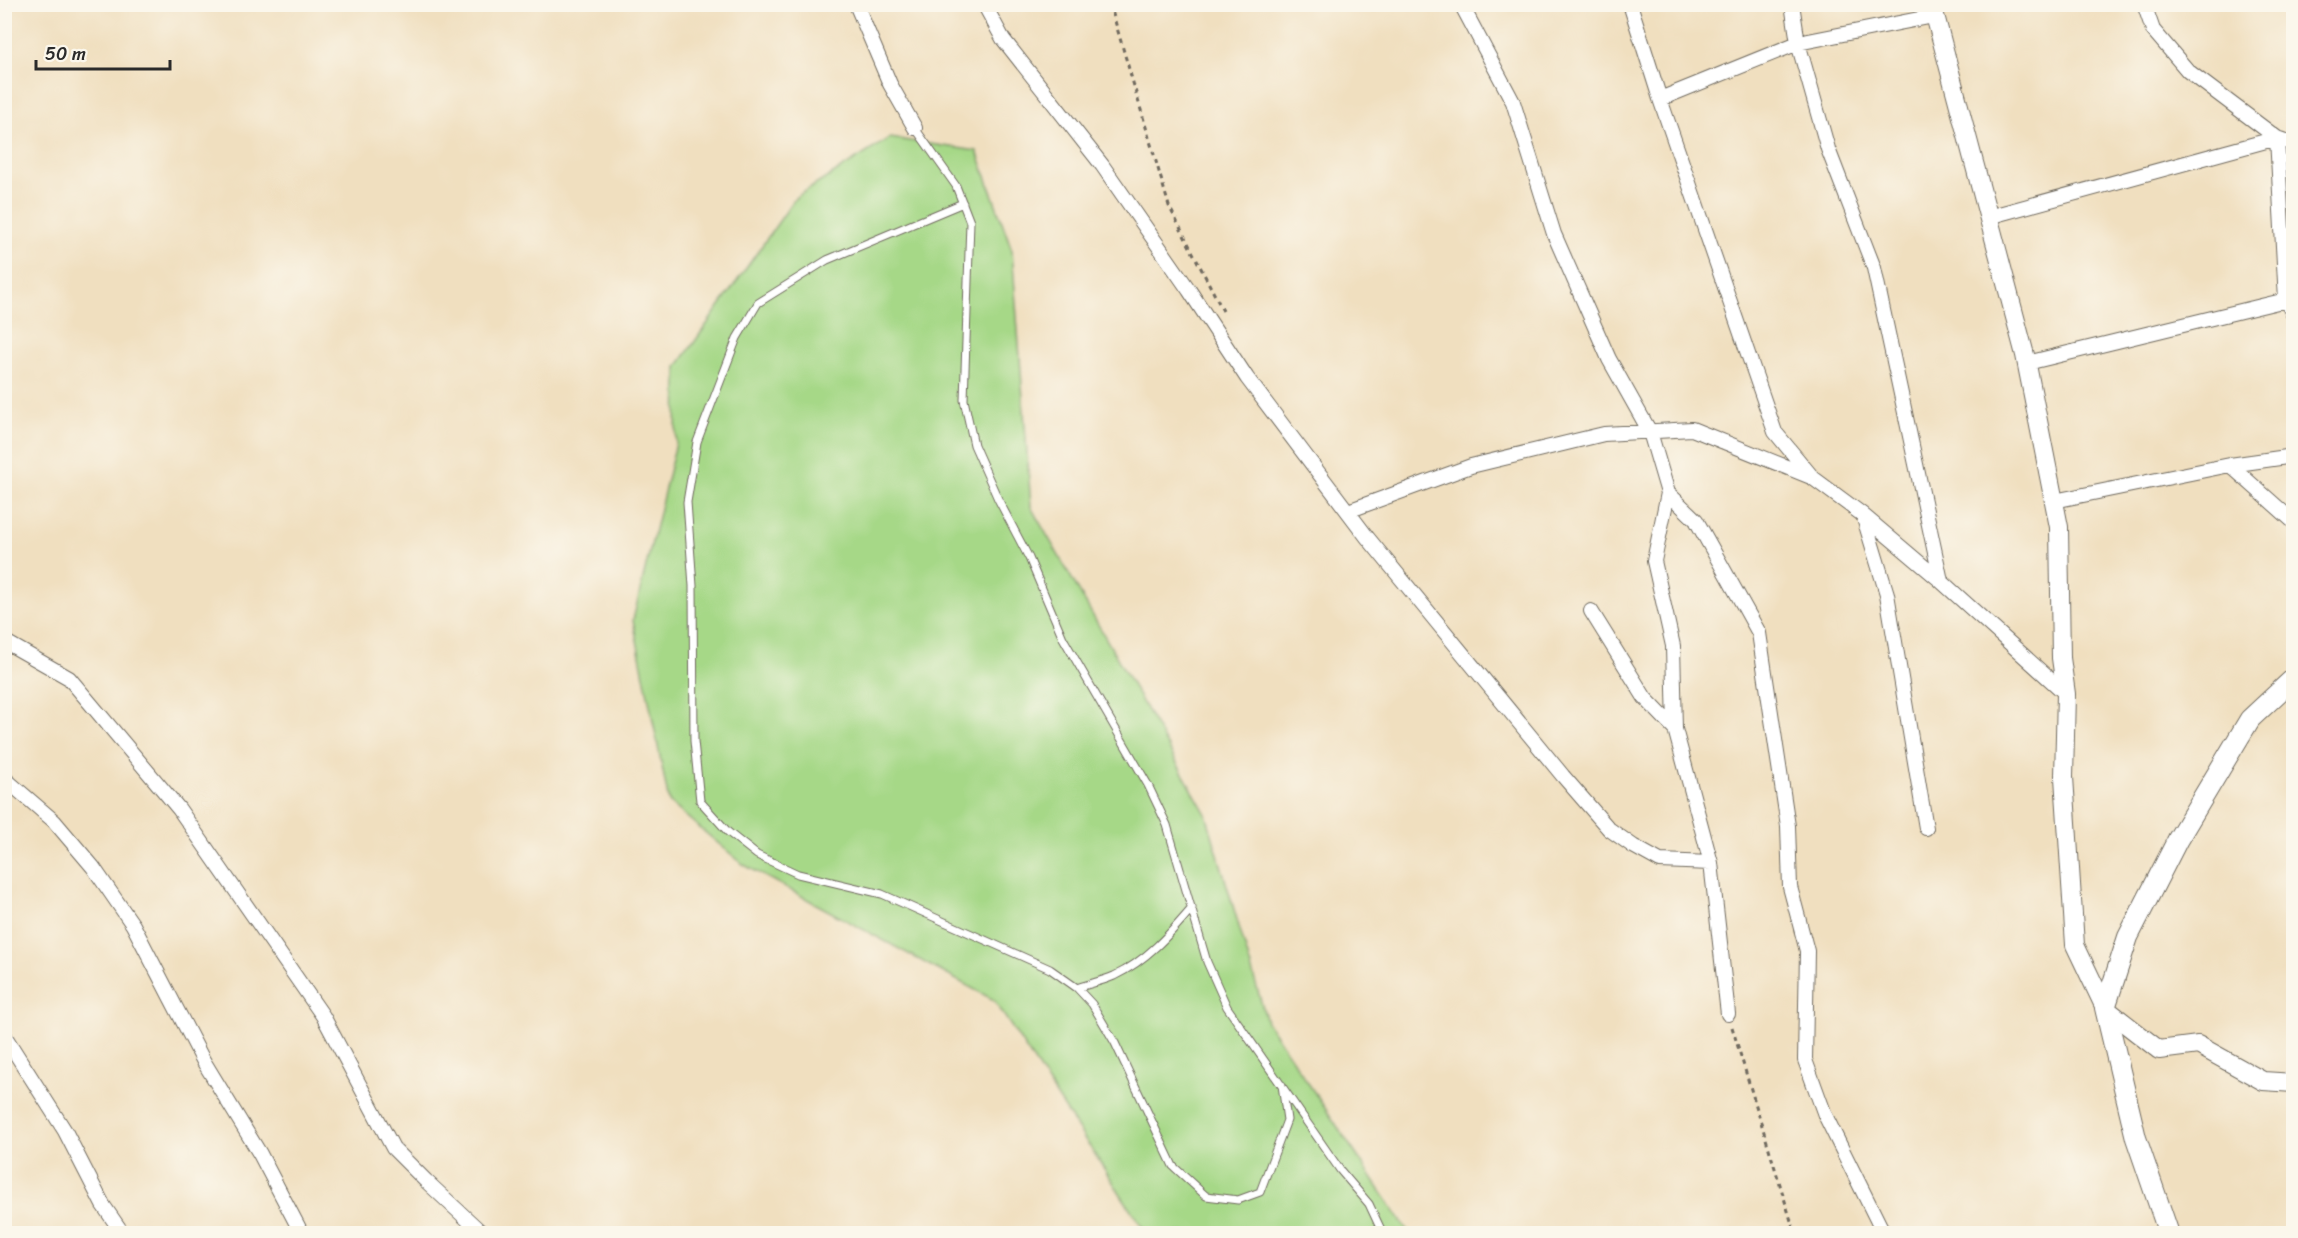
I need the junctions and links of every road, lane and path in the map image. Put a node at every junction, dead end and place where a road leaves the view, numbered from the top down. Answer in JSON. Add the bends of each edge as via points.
{"nodes":[{"id":1,"x":856,"y":4,"type":"edge"},
{"id":2,"x":984,"y":4,"type":"edge"},
{"id":3,"x":1110,"y":4,"type":"edge"},
{"id":4,"x":1461,"y":4,"type":"edge"},
{"id":5,"x":1630,"y":4,"type":"edge"},
{"id":6,"x":1792,"y":4,"type":"edge"},
{"id":7,"x":2144,"y":4,"type":"edge"},
{"id":8,"x":1933,"y":10,"type":"edge"},
{"id":9,"x":1798,"y":43,"type":"junction"},
{"id":10,"x":1660,"y":99,"type":"junction"},
{"id":11,"x":915,"y":128,"type":"joint"},
{"id":12,"x":2277,"y":138,"type":"junction"},
{"id":13,"x":2294,"y":144,"type":"edge"},
{"id":14,"x":963,"y":203,"type":"junction"},
{"id":15,"x":1988,"y":217,"type":"junction"},
{"id":16,"x":2286,"y":300,"type":"junction"},
{"id":17,"x":1224,"y":311,"type":"dead end"},
{"id":18,"x":2294,"y":316,"type":"edge"},
{"id":19,"x":2027,"y":363,"type":"junction"},
{"id":20,"x":1650,"y":432,"type":"junction"},
{"id":21,"x":2294,"y":456,"type":"edge"},
{"id":22,"x":2230,"y":465,"type":"junction"},
{"id":23,"x":1813,"y":478,"type":"junction"},
{"id":24,"x":1668,"y":493,"type":"junction"},
{"id":25,"x":2054,"y":501,"type":"junction"},
{"id":26,"x":1348,"y":510,"type":"junction"},
{"id":27,"x":1863,"y":514,"type":"junction"},
{"id":28,"x":2294,"y":522,"type":"edge"},
{"id":29,"x":1941,"y":581,"type":"junction"},
{"id":30,"x":1592,"y":611,"type":"dead end"},
{"id":31,"x":4,"y":641,"type":"edge"},
{"id":32,"x":2294,"y":678,"type":"edge"},
{"id":33,"x":2066,"y":694,"type":"junction"},
{"id":34,"x":1675,"y":729,"type":"junction"},
{"id":35,"x":4,"y":778,"type":"edge"},
{"id":36,"x":1926,"y":828,"type":"dead end"},
{"id":37,"x":1711,"y":863,"type":"junction"},
{"id":38,"x":1192,"y":908,"type":"junction"},
{"id":39,"x":1077,"y":988,"type":"junction"},
{"id":40,"x":2105,"y":1008,"type":"junction"},
{"id":41,"x":1728,"y":1014,"type":"joint"},
{"id":42,"x":4,"y":1035,"type":"edge"},
{"id":43,"x":2294,"y":1083,"type":"edge"},
{"id":44,"x":1281,"y":1085,"type":"junction"},
{"id":45,"x":123,"y":1233,"type":"edge"},
{"id":46,"x":302,"y":1233,"type":"edge"},
{"id":47,"x":483,"y":1233,"type":"edge"},
{"id":48,"x":1383,"y":1233,"type":"edge"},
{"id":49,"x":1795,"y":1233,"type":"edge"},
{"id":50,"x":1884,"y":1233,"type":"edge"},
{"id":51,"x":2169,"y":1233,"type":"edge"}],
"edges":[{"from":1,"to":11,"type":"street","via":[[890,84]]},
{"from":2,"to":26,"type":"street","via":[[1003,39],[1102,165],[1247,378]]},
{"from":3,"to":17,"type":"path","via":[[1169,206]]},
{"from":4,"to":20,"type":"street","via":[[1513,102],[1554,234],[1608,359]]},
{"from":5,"to":10,"type":"street"},
{"from":6,"to":9,"type":"street"},
{"from":7,"to":12,"type":"street","via":[[2153,30],[2188,71]]},
{"from":8,"to":9,"type":"street"},
{"from":8,"to":15,"type":"street"},
{"from":9,"to":10,"type":"street"},
{"from":9,"to":29,"type":"street","via":[[1828,149],[1874,268]]},
{"from":10,"to":23,"type":"street","via":[[1775,432]]},
{"from":11,"to":14,"type":"lane","via":[[956,186]]},
{"from":12,"to":13,"type":"street"},
{"from":12,"to":15,"type":"street"},
{"from":12,"to":16,"type":"street"},
{"from":14,"to":38,"type":"lane","via":[[970,222],[964,400],[974,445],[1063,638],[1149,785],[1167,825]]},
{"from":14,"to":39,"type":"lane","via":[[827,260],[758,303],[737,338],[697,442],[687,502],[699,801],[757,855],[798,874],[882,894],[1050,969]]},
{"from":15,"to":19,"type":"street"},
{"from":16,"to":18,"type":"street"},
{"from":16,"to":19,"type":"street"},
{"from":19,"to":25,"type":"street"},
{"from":20,"to":23,"type":"street","via":[[1692,429]]},
{"from":20,"to":24,"type":"street"},
{"from":20,"to":26,"type":"street","via":[[1604,434],[1471,466]]},
{"from":21,"to":22,"type":"street"},
{"from":22,"to":25,"type":"street"},
{"from":22,"to":28,"type":"street"},
{"from":23,"to":27,"type":"street"},
{"from":24,"to":34,"type":"street","via":[[1654,561],[1672,646]]},
{"from":24,"to":50,"type":"street","via":[[1696,520],[1759,633],[1788,826],[1790,887],[1807,951],[1805,1060],[1825,1115]]},
{"from":25,"to":33,"type":"street","via":[[2059,527],[2061,658]]},
{"from":26,"to":37,"type":"street","via":[[1609,829],[1660,861]]},
{"from":27,"to":29,"type":"street"},
{"from":27,"to":36,"type":"street","via":[[1887,594]]},
{"from":29,"to":33,"type":"street"},
{"from":30,"to":34,"type":"street","via":[[1645,698]]},
{"from":31,"to":47,"type":"street","via":[[69,678],[171,800],[323,1016],[393,1148]]},
{"from":32,"to":40,"type":"main road","via":[[2250,719],[2178,839],[2128,937]]},
{"from":33,"to":40,"type":"street","via":[[2064,777],[2075,945]]},
{"from":34,"to":37,"type":"street"},
{"from":35,"to":46,"type":"street","via":[[54,820],[133,925],[204,1062]]},
{"from":37,"to":41,"type":"street"},
{"from":38,"to":39,"type":"lane","via":[[1143,959],[1113,976]]},
{"from":38,"to":44,"type":"lane","via":[[1207,962],[1227,1007]]},
{"from":39,"to":44,"type":"lane","via":[[1092,1004],[1115,1043],[1173,1166],[1206,1196],[1238,1200],[1260,1192],[1287,1120]]},
{"from":40,"to":43,"type":"street","via":[[2158,1050],[2198,1045],[2263,1081]]},
{"from":40,"to":51,"type":"main road","via":[[2136,1138]]},
{"from":41,"to":49,"type":"path"},
{"from":42,"to":45,"type":"street"},
{"from":44,"to":48,"type":"lane","via":[[1340,1170],[1369,1204]]}]}
